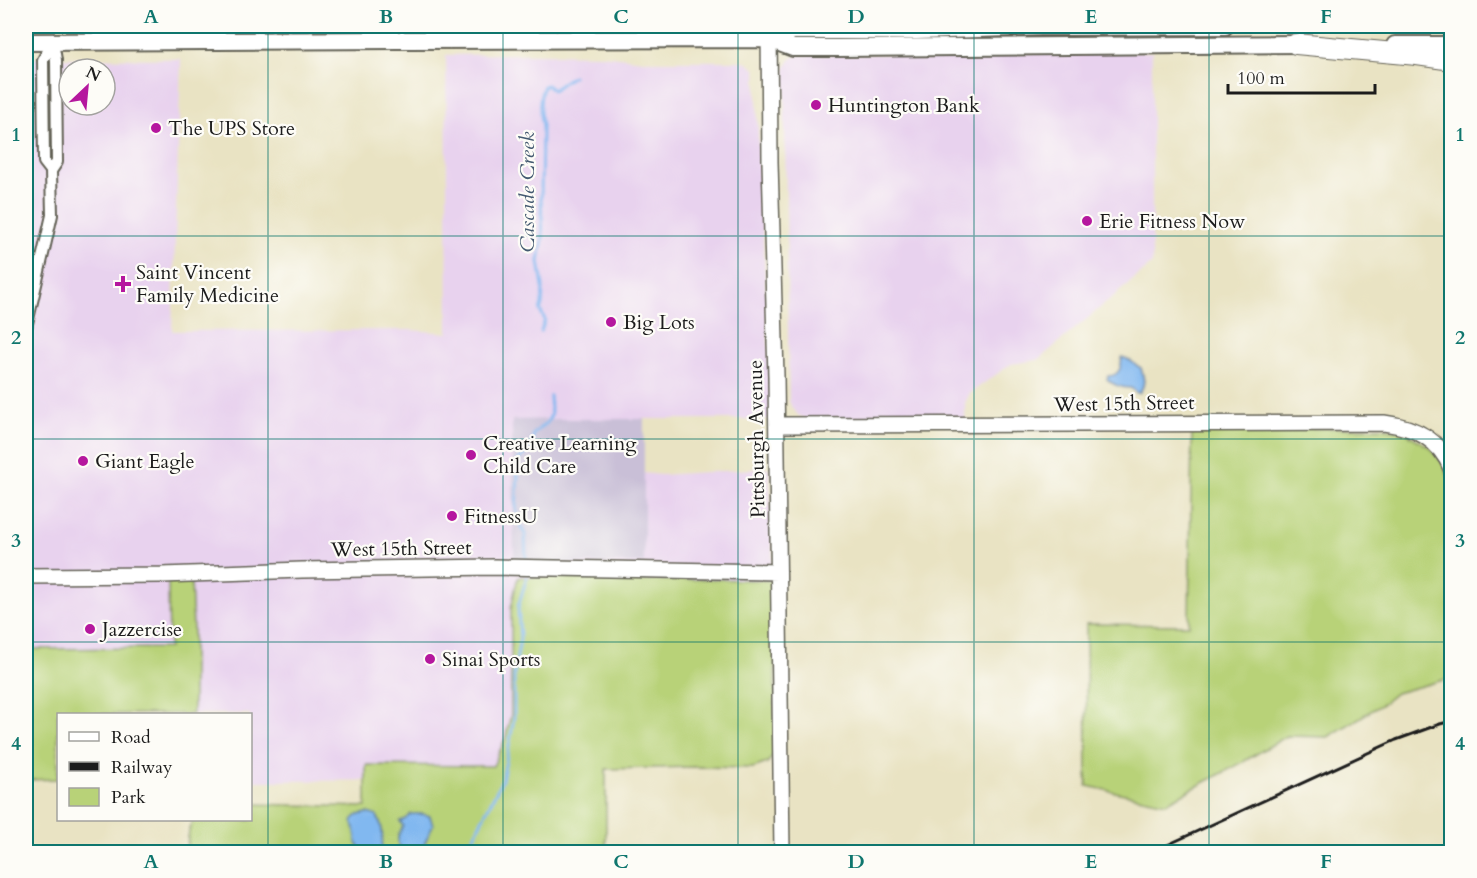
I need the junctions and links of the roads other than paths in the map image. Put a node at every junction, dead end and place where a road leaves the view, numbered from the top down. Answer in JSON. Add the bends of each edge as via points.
{"nodes":[{"id":1,"x":1225,"y":26,"type":"edge"},
{"id":2,"x":960,"y":28,"type":"edge"},
{"id":3,"x":576,"y":29,"type":"edge"},
{"id":4,"x":769,"y":32,"type":"edge"},
{"id":5,"x":26,"y":42,"type":"edge"},
{"id":6,"x":52,"y":42,"type":"junction"},
{"id":7,"x":1296,"y":44,"type":"junction"},
{"id":8,"x":1452,"y":45,"type":"edge"},
{"id":9,"x":1452,"y":60,"type":"edge"},
{"id":10,"x":26,"y":328,"type":"edge"},
{"id":11,"x":777,"y":425,"type":"junction"},
{"id":12,"x":1452,"y":470,"type":"edge"},
{"id":13,"x":778,"y":572,"type":"junction"},
{"id":14,"x":26,"y":576,"type":"edge"},
{"id":15,"x":782,"y":852,"type":"edge"}],
"edges":[{"from":1,"to":2,"type":"main road"},
{"from":2,"to":4,"type":"main road"},
{"from":3,"to":4,"type":"main road"},
{"from":3,"to":6,"type":"main road"},
{"from":4,"to":7,"type":"main road","via":[[793,48]]},
{"from":4,"to":11,"type":"street","name":"Pittsburgh Avenue"},
{"from":5,"to":6,"type":"main road"},
{"from":6,"to":10,"type":"street","via":[[43,62],[44,162],[51,171],[52,215]]},
{"from":7,"to":8,"type":"main road"},
{"from":7,"to":9,"type":"highway"},
{"from":11,"to":12,"type":"street","name":"West 15th Street","via":[[1384,423],[1415,430],[1428,438]]},
{"from":11,"to":13,"type":"street","name":"Pittsburgh Avenue"},
{"from":13,"to":14,"type":"street","name":"West 15th Street","via":[[494,567]]},
{"from":13,"to":15,"type":"street","name":"Pittsburgh Avenue"}]}
